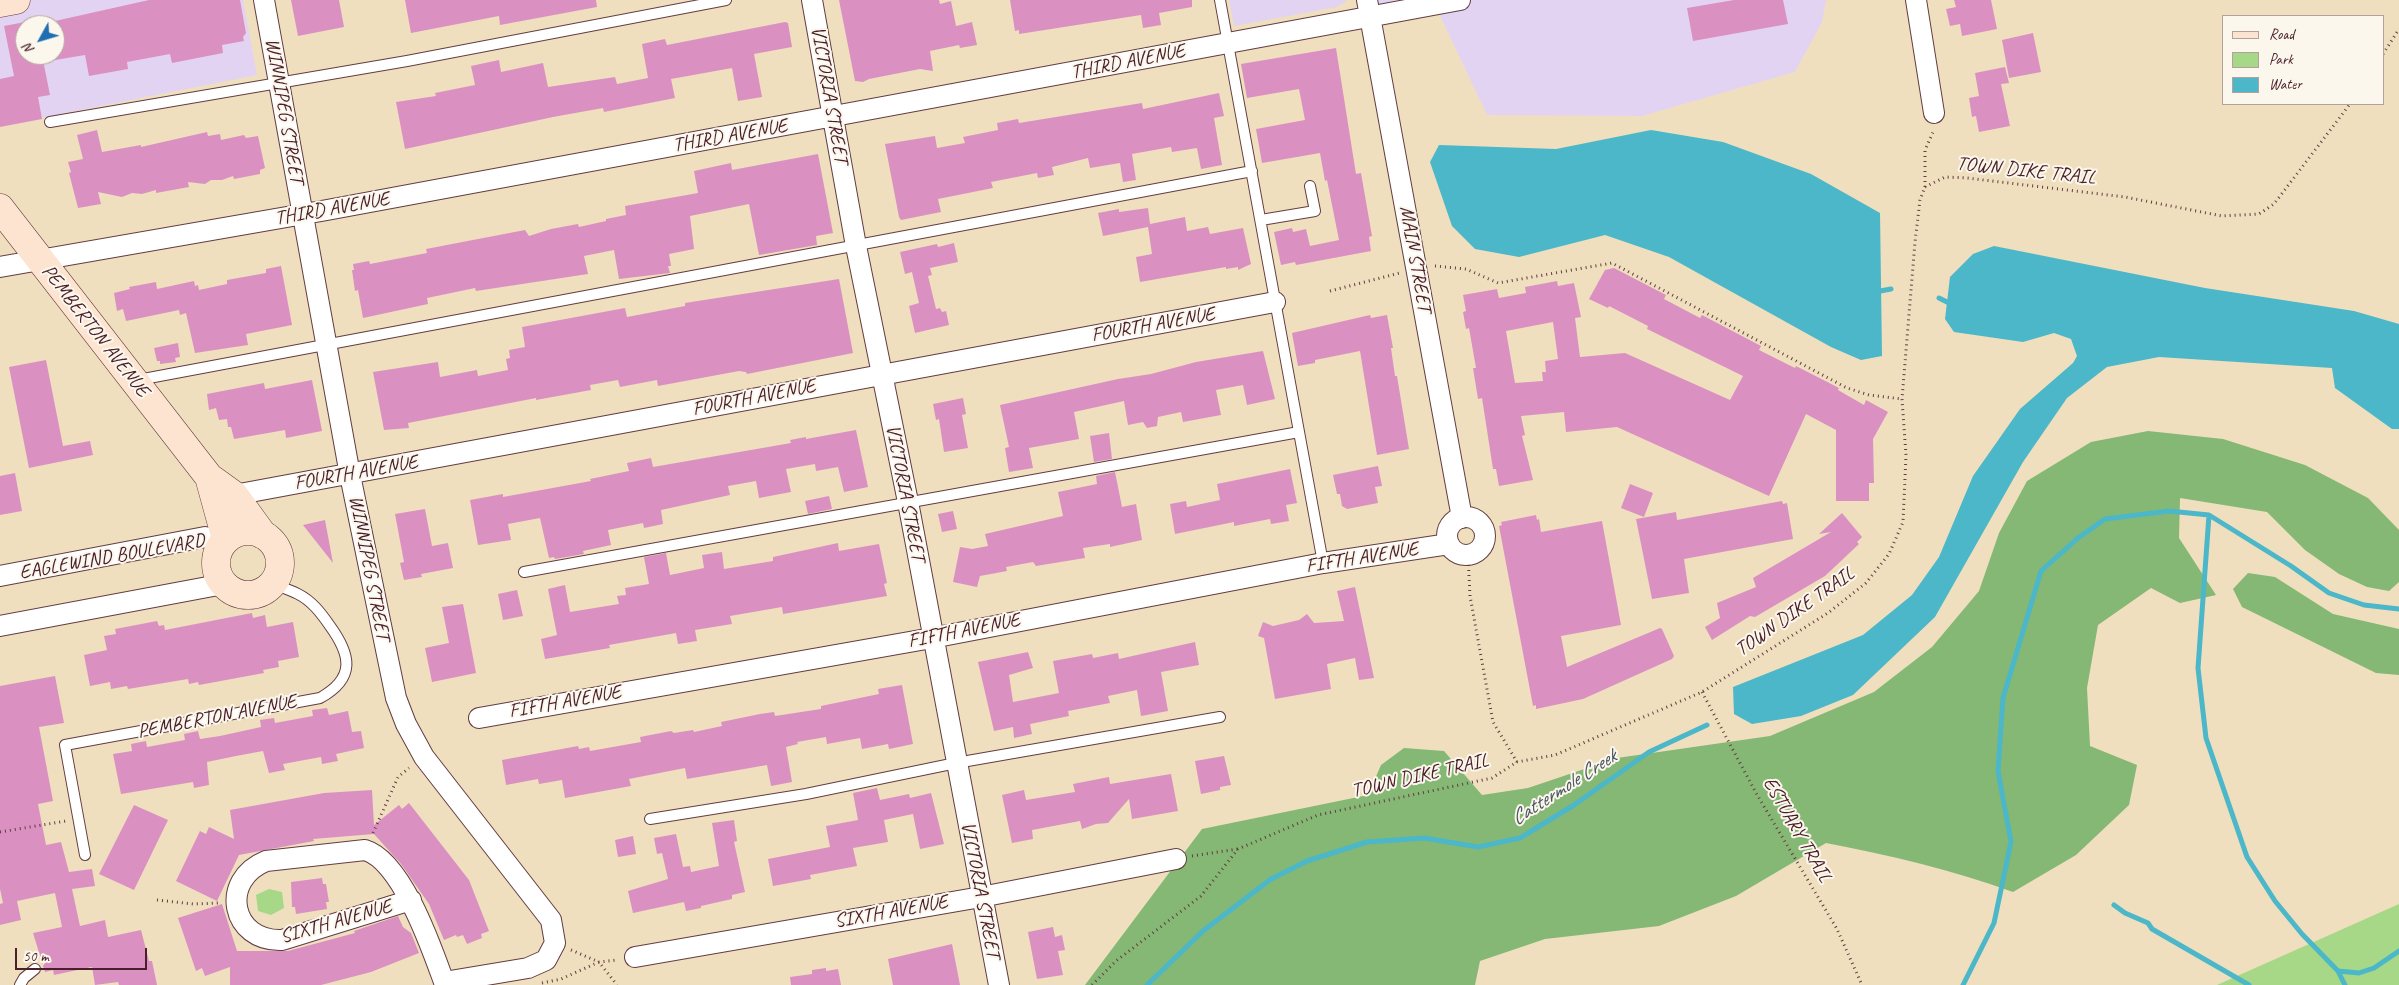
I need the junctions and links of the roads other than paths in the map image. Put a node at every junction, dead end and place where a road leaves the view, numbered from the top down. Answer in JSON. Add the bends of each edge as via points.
{"nodes":[{"id":1,"x":16,"y":0,"type":"edge"},
{"id":2,"x":264,"y":0,"type":"edge"},
{"id":3,"x":726,"y":0,"type":"edge"},
{"id":4,"x":812,"y":0,"type":"edge"},
{"id":5,"x":1220,"y":0,"type":"edge"},
{"id":6,"x":1460,"y":0,"type":"edge"},
{"id":7,"x":1916,"y":0,"type":"edge"},
{"id":8,"x":0,"y":3,"type":"edge"},
{"id":9,"x":1368,"y":9,"type":"edge"},
{"id":10,"x":1228,"y":42,"type":"junction"},
{"id":11,"x":280,"y":81,"type":"junction"},
{"id":12,"x":1934,"y":113,"type":"road end"},
{"id":13,"x":834,"y":117,"type":"junction"},
{"id":14,"x":50,"y":122,"type":"dead end"},
{"id":15,"x":1252,"y":171,"type":"junction"},
{"id":16,"x":1310,"y":186,"type":"dead end"},
{"id":17,"x":0,"y":208,"type":"edge"},
{"id":18,"x":303,"y":214,"type":"junction"},
{"id":19,"x":1261,"y":220,"type":"junction"},
{"id":20,"x":856,"y":246,"type":"junction"},
{"id":21,"x":40,"y":259,"type":"junction"},
{"id":22,"x":0,"y":267,"type":"edge"},
{"id":23,"x":1276,"y":302,"type":"junction"},
{"id":24,"x":326,"y":344,"type":"junction"},
{"id":25,"x":882,"y":374,"type":"junction"},
{"id":26,"x":134,"y":381,"type":"junction"},
{"id":27,"x":1299,"y":432,"type":"junction"},
{"id":28,"x":350,"y":474,"type":"junction"},
{"id":29,"x":209,"y":477,"type":"junction"},
{"id":30,"x":234,"y":495,"type":"junction"},
{"id":31,"x":908,"y":502,"type":"junction"},
{"id":32,"x":1462,"y":518,"type":"junction"},
{"id":33,"x":263,"y":535,"type":"junction"},
{"id":34,"x":225,"y":541,"type":"junction"},
{"id":35,"x":1449,"y":544,"type":"junction"},
{"id":36,"x":1323,"y":563,"type":"junction"},
{"id":37,"x":524,"y":572,"type":"dead end"},
{"id":38,"x":0,"y":576,"type":"edge"},
{"id":39,"x":222,"y":582,"type":"junction"},
{"id":40,"x":273,"y":584,"type":"junction"},
{"id":41,"x":0,"y":626,"type":"edge"},
{"id":42,"x":932,"y":638,"type":"junction"},
{"id":43,"x":1220,"y":717,"type":"dead end"},
{"id":44,"x":478,"y":718,"type":"dead end"},
{"id":45,"x":956,"y":762,"type":"junction"},
{"id":46,"x":650,"y":819,"type":"dead end"},
{"id":47,"x":85,"y":855,"type":"dead end"},
{"id":48,"x":1176,"y":859,"type":"road end"},
{"id":49,"x":981,"y":897,"type":"junction"},
{"id":50,"x":411,"y":900,"type":"junction"},
{"id":51,"x":555,"y":943,"type":"joint"},
{"id":52,"x":635,"y":957,"type":"road end"},
{"id":53,"x":35,"y":969,"type":"dead end"},
{"id":54,"x":444,"y":984,"type":"edge"},
{"id":55,"x":20,"y":985,"type":"edge"},
{"id":56,"x":999,"y":985,"type":"edge"}],
"edges":[{"from":1,"to":8,"type":"street"},
{"from":2,"to":11,"type":"street","name":"WINNIPEG STREET"},
{"from":3,"to":11,"type":"lane"},
{"from":4,"to":13,"type":"street","name":"VICTORIA STREET"},
{"from":5,"to":10,"type":"lane"},
{"from":6,"to":9,"type":"street","name":"THIRD AVENUE"},
{"from":7,"to":12,"type":"street"},
{"from":9,"to":10,"type":"street","name":"THIRD AVENUE"},
{"from":9,"to":32,"type":"street","name":"MAIN STREET"},
{"from":10,"to":13,"type":"street","name":"THIRD AVENUE"},
{"from":10,"to":15,"type":"lane"},
{"from":11,"to":14,"type":"lane"},
{"from":11,"to":18,"type":"street","name":"WINNIPEG STREET"},
{"from":13,"to":18,"type":"street","name":"THIRD AVENUE"},
{"from":13,"to":20,"type":"street","name":"VICTORIA STREET"},
{"from":15,"to":19,"type":"lane"},
{"from":15,"to":20,"type":"lane"},
{"from":16,"to":19,"type":"lane","via":[[1315,211]]},
{"from":17,"to":21,"type":"street","name":"PEMBERTON AVENUE"},
{"from":18,"to":21,"type":"street","name":"THIRD AVENUE"},
{"from":18,"to":24,"type":"street","name":"WINNIPEG STREET"},
{"from":19,"to":23,"type":"lane"},
{"from":20,"to":24,"type":"lane"},
{"from":20,"to":25,"type":"street","name":"VICTORIA STREET"},
{"from":21,"to":22,"type":"street","name":"THIRD AVENUE"},
{"from":21,"to":26,"type":"street","name":"PEMBERTON AVENUE"},
{"from":23,"to":25,"type":"street","name":"FOURTH AVENUE"},
{"from":23,"to":27,"type":"lane"},
{"from":24,"to":26,"type":"lane"},
{"from":24,"to":28,"type":"street","name":"WINNIPEG STREET"},
{"from":25,"to":28,"type":"street","name":"FOURTH AVENUE"},
{"from":25,"to":31,"type":"street","name":"VICTORIA STREET"},
{"from":26,"to":29,"type":"street","name":"PEMBERTON AVENUE"},
{"from":27,"to":31,"type":"lane"},
{"from":27,"to":36,"type":"lane"},
{"from":28,"to":30,"type":"street","name":"FOURTH AVENUE"},
{"from":28,"to":51,"type":"street","name":"WINNIPEG STREET","via":[[396,698],[406,724],[424,757],[551,920]]},
{"from":29,"to":30,"type":"street","name":"PEMBERTON AVENUE"},
{"from":29,"to":34,"type":"street","name":"PEMBERTON AVENUE"},
{"from":30,"to":33,"type":"street","name":"PEMBERTON AVENUE"},
{"from":31,"to":37,"type":"lane"},
{"from":31,"to":42,"type":"street","name":"VICTORIA STREET"},
{"from":32,"to":35,"type":"street","via":[[1451,525]]},
{"from":32,"to":35,"type":"street","via":[[1475,519],[1480,523],[1485,540],[1479,550],[1468,555],[1456,553]]},
{"from":33,"to":34,"type":"street","via":[[244,531]]},
{"from":33,"to":40,"type":"street","via":[[280,557],[280,567]]},
{"from":34,"to":38,"type":"street","name":"EAGLEWIND BOULEVARD","via":[[205,537]]},
{"from":34,"to":39,"type":"street","via":[[216,562]]},
{"from":35,"to":36,"type":"street","name":"FIFTH AVENUE"},
{"from":36,"to":42,"type":"street","name":"FIFTH AVENUE"},
{"from":39,"to":40,"type":"street","via":[[229,589],[247,596],[266,590]]},
{"from":39,"to":41,"type":"street"},
{"from":40,"to":47,"type":"lane","name":"PEMBERTON AVENUE","via":[[298,594],[318,609],[343,643],[346,668],[341,681],[320,698],[64,745]]},
{"from":42,"to":44,"type":"street","name":"FIFTH AVENUE"},
{"from":42,"to":45,"type":"street","name":"VICTORIA STREET"},
{"from":43,"to":45,"type":"lane"},
{"from":45,"to":46,"type":"lane","via":[[806,794]]},
{"from":45,"to":49,"type":"street","name":"VICTORIA STREET"},
{"from":48,"to":49,"type":"street","name":"SIXTH AVENUE"},
{"from":49,"to":52,"type":"street","name":"SIXTH AVENUE"},
{"from":49,"to":56,"type":"street","name":"VICTORIA STREET"},
{"from":50,"to":50,"type":"street","name":"SIXTH AVENUE","via":[[382,862],[365,850],[254,865],[240,881],[237,902],[240,918],[246,926],[270,941]]},
{"from":50,"to":54,"type":"street","name":"SIXTH AVENUE","via":[[426,930]]},
{"from":51,"to":54,"type":"street","name":"SIXTH AVENUE","via":[[546,960],[528,968]]},
{"from":53,"to":55,"type":"lane"}]}
